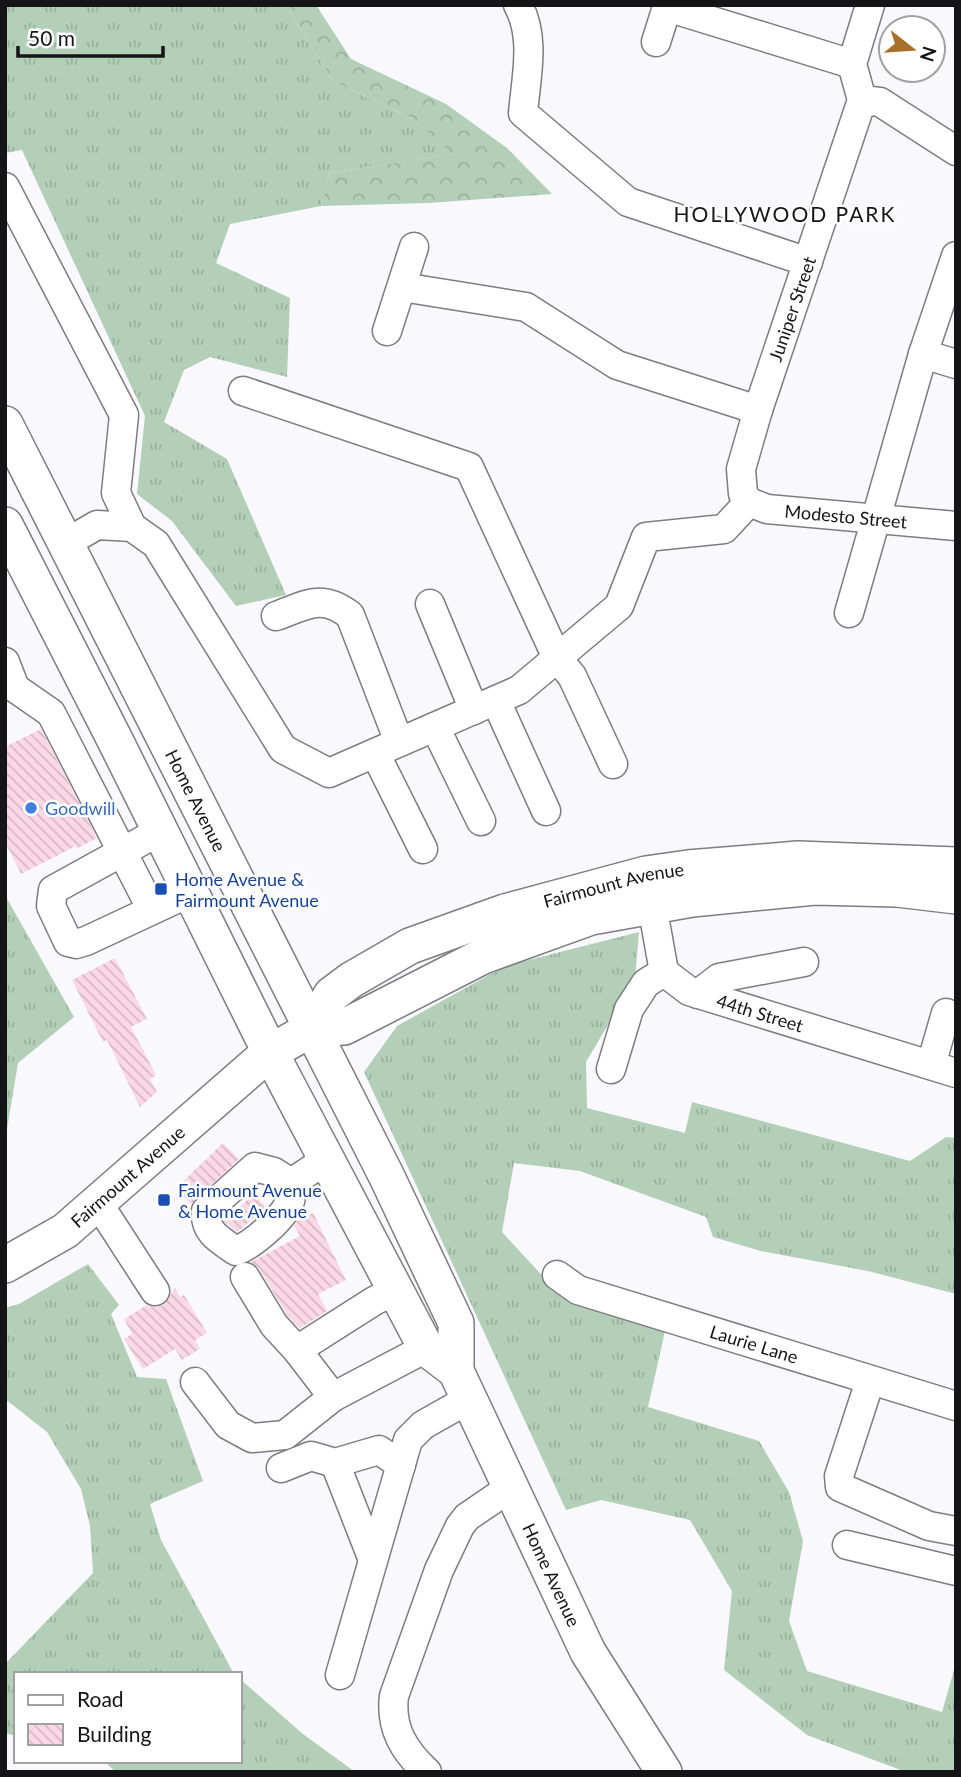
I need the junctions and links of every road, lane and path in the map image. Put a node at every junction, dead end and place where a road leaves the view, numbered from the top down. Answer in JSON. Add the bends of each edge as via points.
{"nodes":[{"id":1,"x":518,"y":5,"type":"edge"},
{"id":2,"x":870,"y":5,"type":"edge"},
{"id":3,"x":656,"y":42,"type":"dead end"},
{"id":4,"x":852,"y":64,"type":"junction"},
{"id":5,"x":862,"y":100,"type":"junction"},
{"id":6,"x":956,"y":151,"type":"edge"},
{"id":7,"x":5,"y":187,"type":"edge"},
{"id":8,"x":414,"y":247,"type":"dead end"},
{"id":9,"x":956,"y":256,"type":"edge"},
{"id":10,"x":808,"y":262,"type":"junction"},
{"id":11,"x":402,"y":287,"type":"junction"},
{"id":12,"x":387,"y":331,"type":"dead end"},
{"id":13,"x":923,"y":354,"type":"junction"},
{"id":14,"x":956,"y":364,"type":"edge"},
{"id":15,"x":243,"y":391,"type":"dead end"},
{"id":16,"x":758,"y":410,"type":"junction"},
{"id":17,"x":5,"y":424,"type":"edge"},
{"id":18,"x":746,"y":498,"type":"junction"},
{"id":19,"x":874,"y":521,"type":"junction"},
{"id":20,"x":5,"y":525,"type":"edge"},
{"id":21,"x":132,"y":527,"type":"junction"},
{"id":22,"x":956,"y":527,"type":"edge"},
{"id":23,"x":66,"y":543,"type":"junction"},
{"id":24,"x":15,"y":566,"type":"edge"},
{"id":25,"x":430,"y":604,"type":"dead end"},
{"id":26,"x":849,"y":613,"type":"dead end"},
{"id":27,"x":276,"y":616,"type":"dead end"},
{"id":28,"x":557,"y":658,"type":"junction"},
{"id":29,"x":5,"y":662,"type":"edge"},
{"id":30,"x":485,"y":705,"type":"junction"},
{"id":31,"x":435,"y":727,"type":"junction"},
{"id":32,"x":387,"y":748,"type":"junction"},
{"id":33,"x":613,"y":764,"type":"dead end"},
{"id":34,"x":546,"y":811,"type":"dead end"},
{"id":35,"x":481,"y":821,"type":"dead end"},
{"id":36,"x":160,"y":831,"type":"junction"},
{"id":37,"x":423,"y":849,"type":"dead end"},
{"id":38,"x":123,"y":852,"type":"junction"},
{"id":39,"x":956,"y":865,"type":"edge"},
{"id":40,"x":649,"y":890,"type":"junction"},
{"id":41,"x":191,"y":892,"type":"junction"},
{"id":42,"x":956,"y":896,"type":"edge"},
{"id":43,"x":152,"y":910,"type":"junction"},
{"id":44,"x":804,"y":962,"type":"dead end"},
{"id":45,"x":664,"y":972,"type":"junction"},
{"id":46,"x":698,"y":994,"type":"junction"},
{"id":47,"x":946,"y":1013,"type":"dead end"},
{"id":48,"x":312,"y":1029,"type":"junction"},
{"id":49,"x":270,"y":1052,"type":"junction"},
{"id":50,"x":611,"y":1069,"type":"dead end"},
{"id":51,"x":943,"y":1069,"type":"edge"},
{"id":52,"x":326,"y":1160,"type":"junction"},
{"id":53,"x":291,"y":1183,"type":"dead end"},
{"id":54,"x":97,"y":1203,"type":"junction"},
{"id":55,"x":5,"y":1265,"type":"edge"},
{"id":56,"x":556,"y":1275,"type":"dead end"},
{"id":57,"x":245,"y":1277,"type":"dead end"},
{"id":58,"x":396,"y":1290,"type":"junction"},
{"id":59,"x":155,"y":1291,"type":"dead end"},
{"id":60,"x":426,"y":1348,"type":"junction"},
{"id":61,"x":297,"y":1350,"type":"junction"},
{"id":62,"x":870,"y":1381,"type":"junction"},
{"id":63,"x":195,"y":1382,"type":"dead end"},
{"id":64,"x":463,"y":1385,"type":"junction"},
{"id":65,"x":333,"y":1397,"type":"junction"},
{"id":66,"x":956,"y":1406,"type":"edge"},
{"id":67,"x":335,"y":1462,"type":"junction"},
{"id":68,"x":401,"y":1465,"type":"junction"},
{"id":69,"x":281,"y":1468,"type":"dead end"},
{"id":70,"x":511,"y":1487,"type":"junction"},
{"id":71,"x":956,"y":1531,"type":"edge"},
{"id":72,"x":847,"y":1545,"type":"dead end"},
{"id":73,"x":373,"y":1560,"type":"junction"},
{"id":74,"x":956,"y":1571,"type":"edge"},
{"id":75,"x":340,"y":1675,"type":"dead end"},
{"id":76,"x":427,"y":1772,"type":"edge"},
{"id":77,"x":664,"y":1772,"type":"edge"}],
"edges":[{"from":1,"to":10,"type":"street","via":[[529,36],[523,113],[628,202]]},
{"from":2,"to":4,"type":"street"},
{"from":3,"to":4,"type":"street","via":[[667,7]]},
{"from":4,"to":5,"type":"street"},
{"from":5,"to":6,"type":"street","via":[[880,102]]},
{"from":5,"to":10,"type":"street","name":"Juniper Street"},
{"from":7,"to":21,"type":"street","via":[[124,415],[116,494]]},
{"from":8,"to":11,"type":"street"},
{"from":9,"to":13,"type":"street"},
{"from":10,"to":16,"type":"street","name":"Juniper Street"},
{"from":11,"to":12,"type":"street"},
{"from":11,"to":16,"type":"street","via":[[526,307],[617,365]]},
{"from":13,"to":14,"type":"street"},
{"from":13,"to":19,"type":"street"},
{"from":15,"to":28,"type":"street","via":[[469,467]]},
{"from":16,"to":18,"type":"street","name":"Juniper Street","via":[[741,469]]},
{"from":17,"to":23,"type":"main road","name":"Home Avenue"},
{"from":18,"to":19,"type":"street","name":"Modesto Street","via":[[767,509]]},
{"from":18,"to":28,"type":"street","via":[[724,529],[646,537],[619,606]]},
{"from":19,"to":22,"type":"street","name":"Modesto Street"},
{"from":19,"to":26,"type":"street"},
{"from":20,"to":24,"type":"main road","name":"Home Avenue"},
{"from":21,"to":23,"type":"street","via":[[97,525]]},
{"from":21,"to":32,"type":"street","via":[[156,544],[283,749],[329,773]]},
{"from":23,"to":48,"type":"main road","name":"Home Avenue"},
{"from":24,"to":36,"type":"main road","name":"Home Avenue"},
{"from":25,"to":30,"type":"street"},
{"from":27,"to":32,"type":"street","via":[[316,601],[336,604],[350,615]]},
{"from":28,"to":30,"type":"street","via":[[519,690]]},
{"from":28,"to":33,"type":"street","via":[[572,676]]},
{"from":29,"to":38,"type":"street","via":[[15,688],[51,713]]},
{"from":30,"to":31,"type":"street"},
{"from":30,"to":34,"type":"street"},
{"from":31,"to":32,"type":"street"},
{"from":31,"to":35,"type":"street"},
{"from":32,"to":37,"type":"street"},
{"from":36,"to":38,"type":"street"},
{"from":36,"to":41,"type":"main road","name":"Home Avenue"},
{"from":38,"to":43,"type":"street"},
{"from":38,"to":43,"type":"street","via":[[53,890],[51,906],[68,942],[86,941]]},
{"from":39,"to":40,"type":"main road","name":"Fairmount Avenue","via":[[798,859],[688,867]]},
{"from":40,"to":42,"type":"main road","name":"Fairmount Avenue","via":[[897,888]]},
{"from":40,"to":45,"type":"street"},
{"from":40,"to":48,"type":"main road","name":"Fairmount Avenue","via":[[591,917],[483,956],[344,1027]]},
{"from":41,"to":43,"type":"street"},
{"from":41,"to":49,"type":"main road","name":"Home Avenue"},
{"from":44,"to":46,"type":"street","via":[[719,978]]},
{"from":45,"to":46,"type":"street","name":"44th Street"},
{"from":45,"to":50,"type":"street","via":[[646,983],[629,1009]]},
{"from":46,"to":51,"type":"street","name":"44th Street"},
{"from":47,"to":51,"type":"street"},
{"from":48,"to":49,"type":"main road","name":"Fairmount Avenue"},
{"from":48,"to":64,"type":"main road","name":"Home Avenue","via":[[456,1323]]},
{"from":49,"to":52,"type":"main road","name":"Home Avenue"},
{"from":49,"to":54,"type":"main road","name":"Fairmount Avenue"},
{"from":52,"to":53,"type":"street"},
{"from":52,"to":58,"type":"main road","name":"Home Avenue"},
{"from":54,"to":55,"type":"main road","name":"Fairmount Avenue","via":[[65,1231]]},
{"from":54,"to":59,"type":"street"},
{"from":56,"to":62,"type":"street","name":"Laurie Lane","via":[[578,1290]]},
{"from":57,"to":61,"type":"street","via":[[274,1325]]},
{"from":58,"to":60,"type":"main road","name":"Home Avenue"},
{"from":58,"to":61,"type":"street"},
{"from":60,"to":64,"type":"main road","name":"Home Avenue"},
{"from":60,"to":65,"type":"street"},
{"from":61,"to":65,"type":"street"},
{"from":62,"to":66,"type":"street","name":"Laurie Lane"},
{"from":62,"to":71,"type":"street","via":[[839,1476],[840,1487],[929,1526]]},
{"from":63,"to":65,"type":"street","via":[[228,1425],[251,1438],[285,1435]]},
{"from":64,"to":68,"type":"street","via":[[408,1440]]},
{"from":64,"to":70,"type":"main road","name":"Home Avenue"},
{"from":67,"to":68,"type":"street","via":[[379,1450]]},
{"from":67,"to":69,"type":"street","via":[[310,1457]]},
{"from":67,"to":73,"type":"street"},
{"from":68,"to":73,"type":"street"},
{"from":70,"to":76,"type":"street","via":[[460,1526],[439,1570],[394,1696],[396,1729]]},
{"from":70,"to":77,"type":"main road","name":"Home Avenue","via":[[588,1652]]},
{"from":72,"to":74,"type":"street"},
{"from":73,"to":75,"type":"street"}]}
